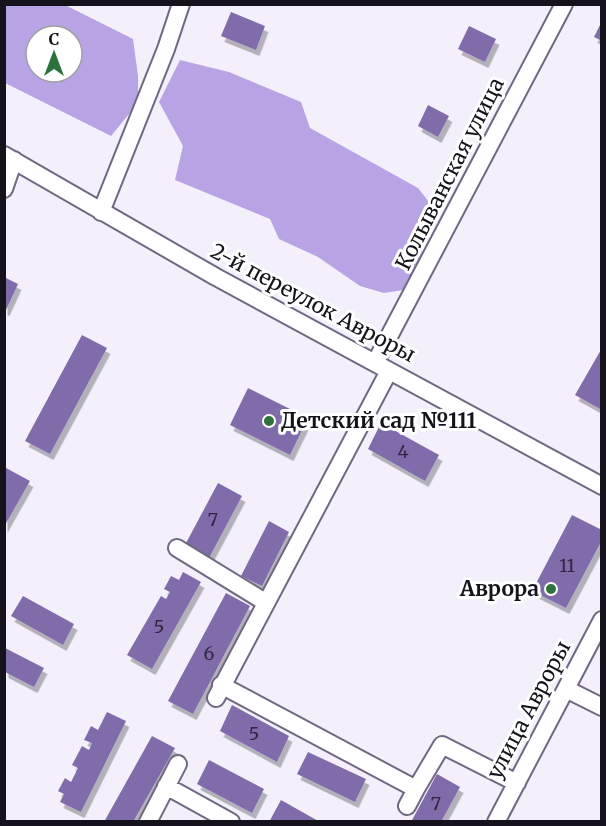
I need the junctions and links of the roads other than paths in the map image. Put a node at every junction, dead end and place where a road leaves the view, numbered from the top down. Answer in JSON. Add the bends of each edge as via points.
{"nodes":[{"id":1,"x":181,"y":4,"type":"edge"},
{"id":2,"x":564,"y":4,"type":"edge"},
{"id":3,"x":9,"y":158,"type":"edge"},
{"id":4,"x":4,"y":189,"type":"edge"},
{"id":5,"x":101,"y":212,"type":"junction"},
{"id":6,"x":382,"y":367,"type":"junction"},
{"id":7,"x":602,"y":486,"type":"edge"},
{"id":8,"x":177,"y":548,"type":"dead end"},
{"id":9,"x":265,"y":602,"type":"junction"},
{"id":10,"x":602,"y":620,"type":"edge"},
{"id":11,"x":566,"y":688,"type":"junction"},
{"id":12,"x":602,"y":707,"type":"edge"},
{"id":13,"x":178,"y":764,"type":"dead end"},
{"id":14,"x":517,"y":783,"type":"junction"},
{"id":15,"x":166,"y":786,"type":"junction"},
{"id":16,"x":416,"y":789,"type":"junction"},
{"id":17,"x":407,"y":806,"type":"dead end"},
{"id":18,"x":148,"y":822,"type":"edge"},
{"id":19,"x":231,"y":822,"type":"edge"},
{"id":20,"x":496,"y":822,"type":"edge"}],
"edges":[{"from":1,"to":5,"type":"street"},
{"from":2,"to":6,"type":"street","name":"Колыванская улица"},
{"from":3,"to":4,"type":"street"},
{"from":3,"to":5,"type":"street","name":"2-й переулок Авроры"},
{"from":5,"to":6,"type":"street","name":"2-й переулок Авроры"},
{"from":6,"to":7,"type":"street","name":"2-й переулок Авроры"},
{"from":6,"to":9,"type":"street","name":"Колыванская улица"},
{"from":8,"to":9,"type":"street"},
{"from":9,"to":16,"type":"street","name":"Колыванская улица","via":[[218,692]]},
{"from":10,"to":11,"type":"street","name":"улица Авроры"},
{"from":11,"to":12,"type":"street"},
{"from":11,"to":14,"type":"street","name":"улица Авроры"},
{"from":13,"to":15,"type":"street"},
{"from":14,"to":16,"type":"street","via":[[441,745]]},
{"from":14,"to":20,"type":"street","name":"улица Авроры"},
{"from":15,"to":18,"type":"street"},
{"from":15,"to":19,"type":"street"},
{"from":16,"to":17,"type":"street"}]}
